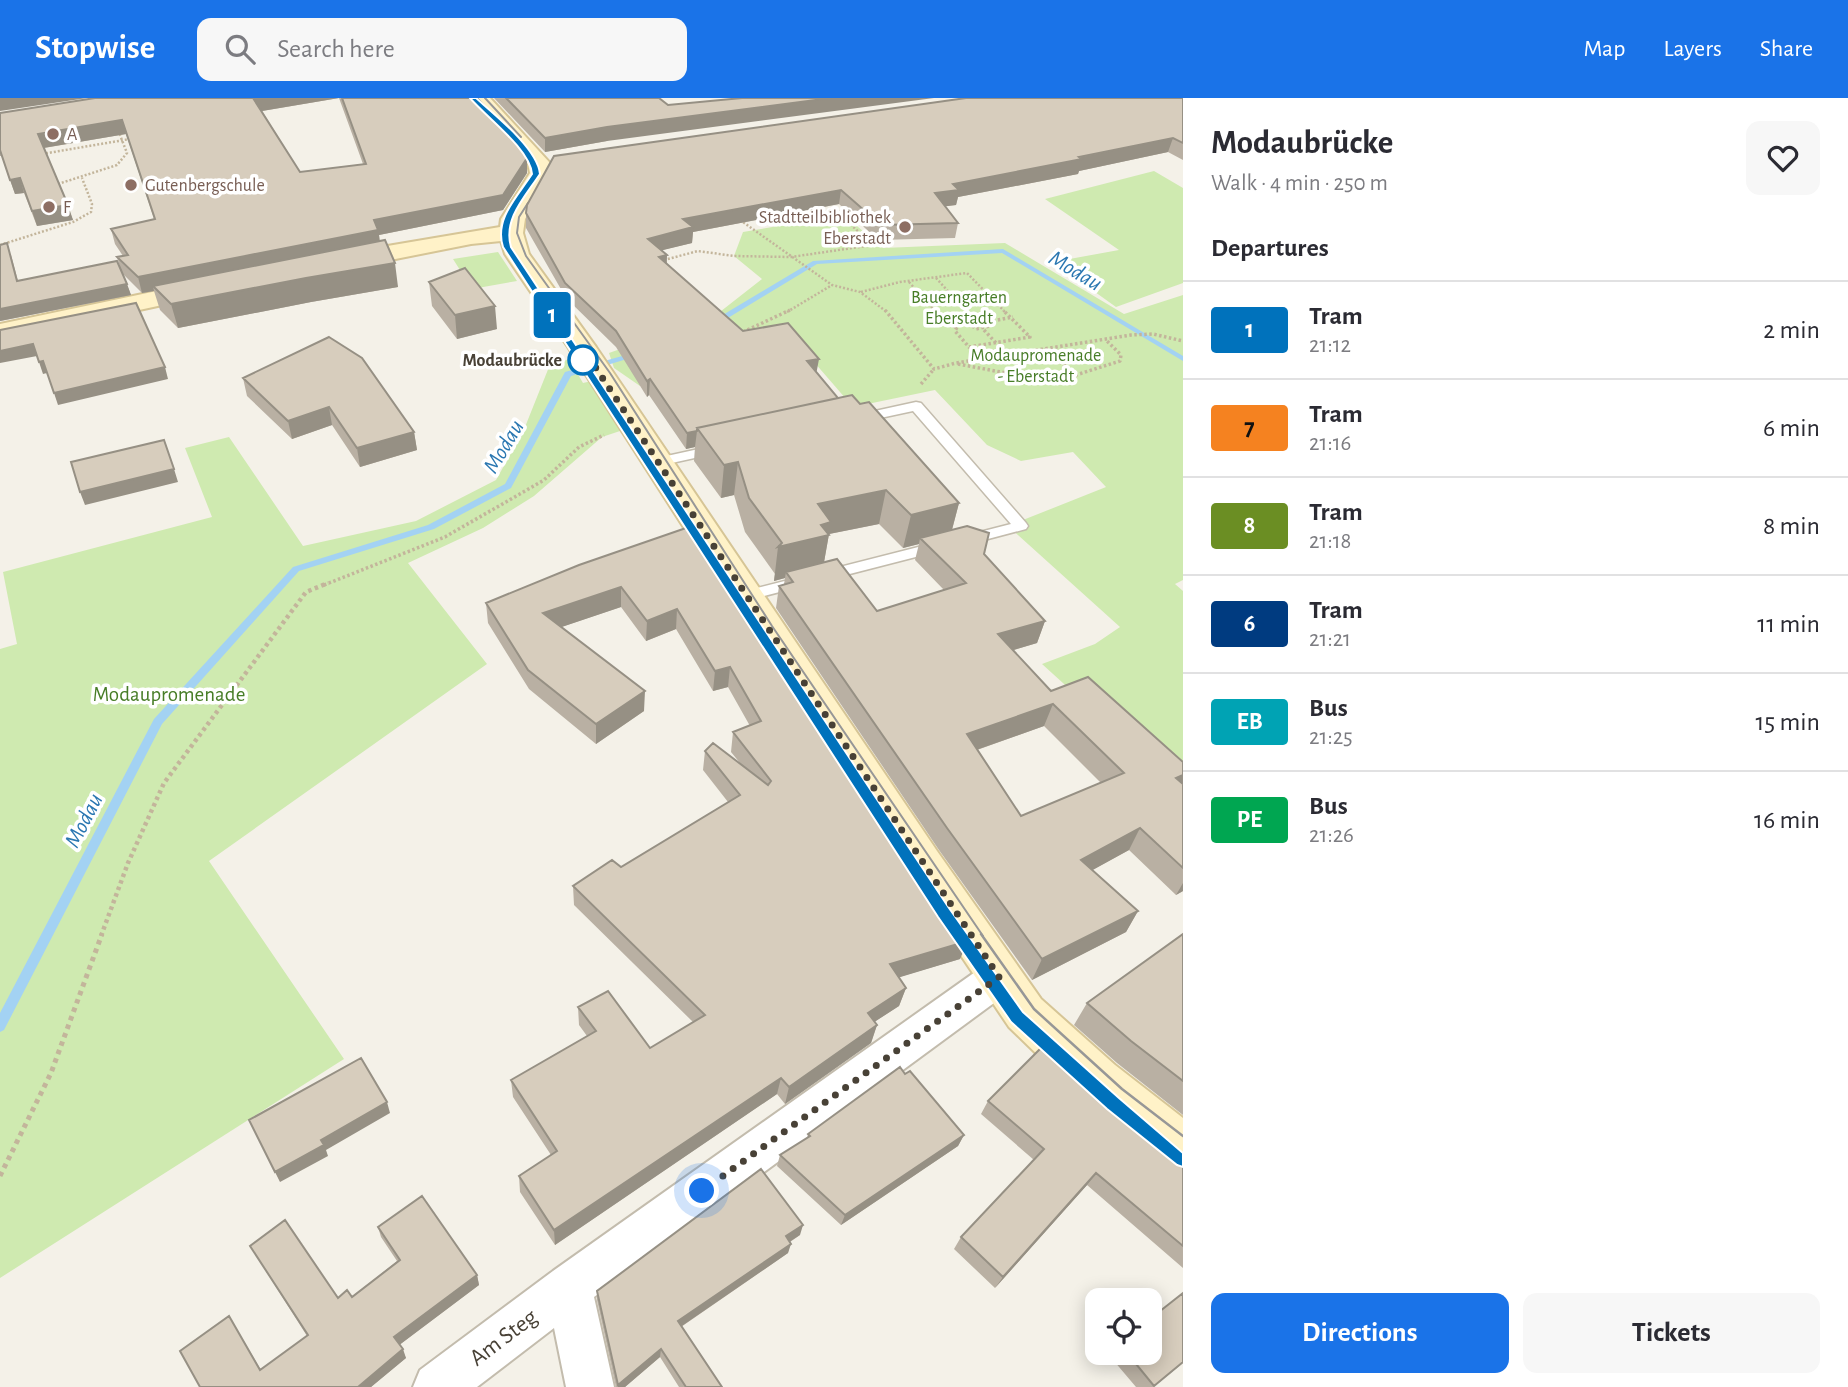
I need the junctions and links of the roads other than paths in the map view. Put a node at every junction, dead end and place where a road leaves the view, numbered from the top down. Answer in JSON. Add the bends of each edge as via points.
{"nodes":[{"id":1,"x":479,"y":98,"type":"edge"},
{"id":2,"x":511,"y":233,"type":"junction"},
{"id":3,"x":313,"y":267,"type":"edge"},
{"id":4,"x":232,"y":283,"type":"edge"},
{"id":5,"x":0,"y":332,"type":"edge"},
{"id":6,"x":838,"y":423,"type":"edge"},
{"id":7,"x":734,"y":445,"type":"edge"},
{"id":8,"x":658,"y":462,"type":"junction"},
{"id":9,"x":745,"y":596,"type":"junction"},
{"id":10,"x":999,"y":977,"type":"junction"},
{"id":11,"x":1183,"y":1148,"type":"edge"},
{"id":12,"x":569,"y":1287,"type":"junction"},
{"id":13,"x":437,"y":1387,"type":"edge"},
{"id":14,"x":590,"y":1387,"type":"edge"}],
"edges":[{"from":1,"to":2,"type":"street","via":[[548,161],[513,219]]},
{"from":2,"to":3,"type":"street"},
{"from":2,"to":8,"type":"street","via":[[517,254]]},
{"from":4,"to":5,"type":"street"},
{"from":6,"to":9,"type":"lane","via":[[916,406],[1021,526]]},
{"from":7,"to":8,"type":"lane"},
{"from":8,"to":9,"type":"street"},
{"from":9,"to":10,"type":"street"},
{"from":10,"to":11,"type":"street","via":[[1025,1013],[1098,1081]]},
{"from":10,"to":12,"type":"street","name":"Am Steg"},
{"from":12,"to":13,"type":"street","name":"Am Steg"},
{"from":12,"to":14,"type":"street"}]}
